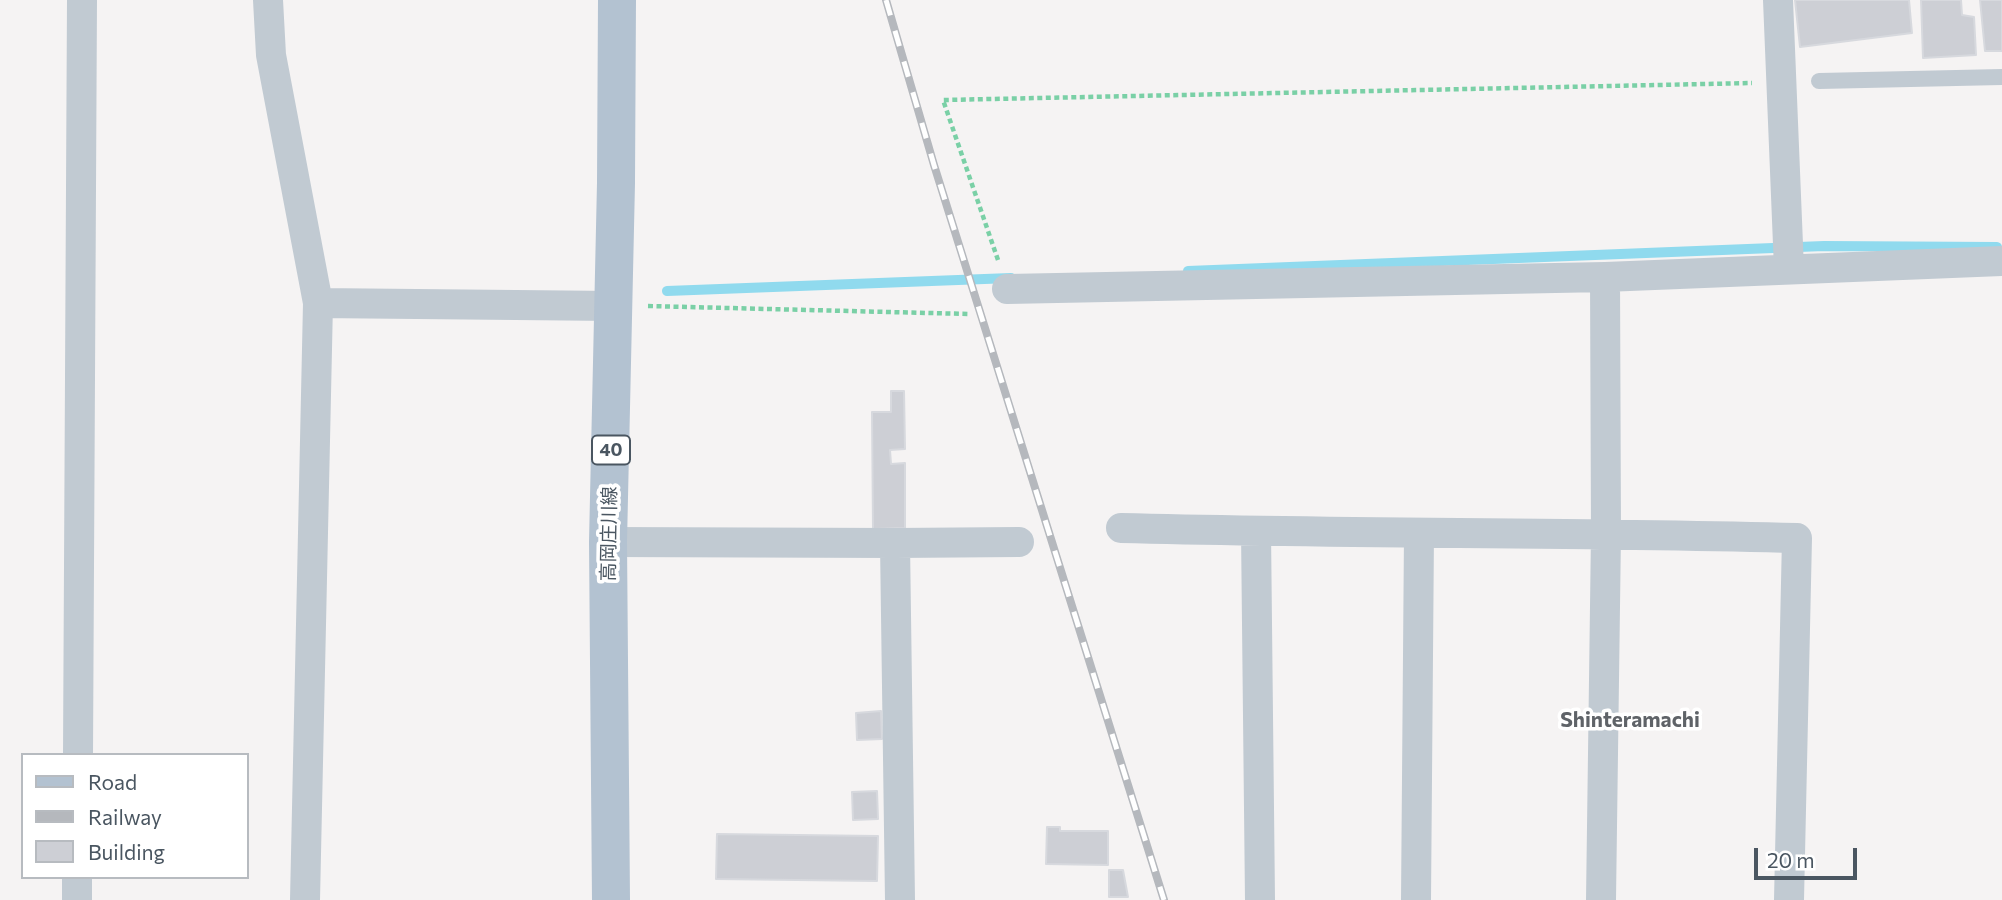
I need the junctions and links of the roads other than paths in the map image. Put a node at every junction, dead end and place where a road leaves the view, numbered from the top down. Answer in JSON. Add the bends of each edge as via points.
{"nodes":[{"id":1,"x":82,"y":0,"type":"edge"},
{"id":2,"x":268,"y":0,"type":"edge"},
{"id":3,"x":617,"y":0,"type":"edge"},
{"id":4,"x":1779,"y":0,"type":"edge"},
{"id":5,"x":2002,"y":77,"type":"edge"},
{"id":6,"x":1819,"y":81,"type":"dead end"},
{"id":7,"x":2002,"y":261,"type":"edge"},
{"id":8,"x":1788,"y":269,"type":"junction"},
{"id":9,"x":1605,"y":277,"type":"junction"},
{"id":10,"x":1007,"y":289,"type":"road end"},
{"id":11,"x":318,"y":303,"type":"junction"},
{"id":12,"x":614,"y":306,"type":"junction"},
{"id":13,"x":1121,"y":528,"type":"dead end"},
{"id":14,"x":1256,"y":531,"type":"junction"},
{"id":15,"x":1419,"y":533,"type":"junction"},
{"id":16,"x":1606,"y":533,"type":"junction"},
{"id":17,"x":608,"y":542,"type":"junction"},
{"id":18,"x":1019,"y":542,"type":"dead end"},
{"id":19,"x":895,"y":543,"type":"junction"},
{"id":20,"x":78,"y":753,"type":"edge"},
{"id":21,"x":77,"y":879,"type":"edge"},
{"id":22,"x":77,"y":900,"type":"edge"},
{"id":23,"x":304,"y":900,"type":"edge"},
{"id":24,"x":611,"y":900,"type":"edge"},
{"id":25,"x":900,"y":900,"type":"edge"},
{"id":26,"x":1260,"y":900,"type":"edge"},
{"id":27,"x":1416,"y":900,"type":"edge"},
{"id":28,"x":1601,"y":900,"type":"edge"},
{"id":29,"x":1789,"y":900,"type":"edge"}],
"edges":[{"from":1,"to":20,"type":"street"},
{"from":2,"to":11,"type":"street","via":[[271,55]]},
{"from":3,"to":12,"type":"main road","name":"高岡庄川線","number":"40"},
{"from":4,"to":8,"type":"street"},
{"from":5,"to":6,"type":"lane"},
{"from":7,"to":8,"type":"street"},
{"from":8,"to":9,"type":"street"},
{"from":9,"to":10,"type":"street"},
{"from":9,"to":16,"type":"street"},
{"from":11,"to":12,"type":"street"},
{"from":11,"to":23,"type":"street"},
{"from":12,"to":17,"type":"main road","name":"高岡庄川線","number":"40"},
{"from":13,"to":14,"type":"street"},
{"from":14,"to":15,"type":"street"},
{"from":14,"to":26,"type":"street"},
{"from":15,"to":16,"type":"street"},
{"from":15,"to":27,"type":"street"},
{"from":16,"to":28,"type":"street"},
{"from":16,"to":29,"type":"street","via":[[1797,538]]},
{"from":17,"to":19,"type":"street"},
{"from":17,"to":24,"type":"main road","name":"高岡庄川線","number":"40"},
{"from":18,"to":19,"type":"street"},
{"from":19,"to":25,"type":"street"},
{"from":21,"to":22,"type":"street"}]}
